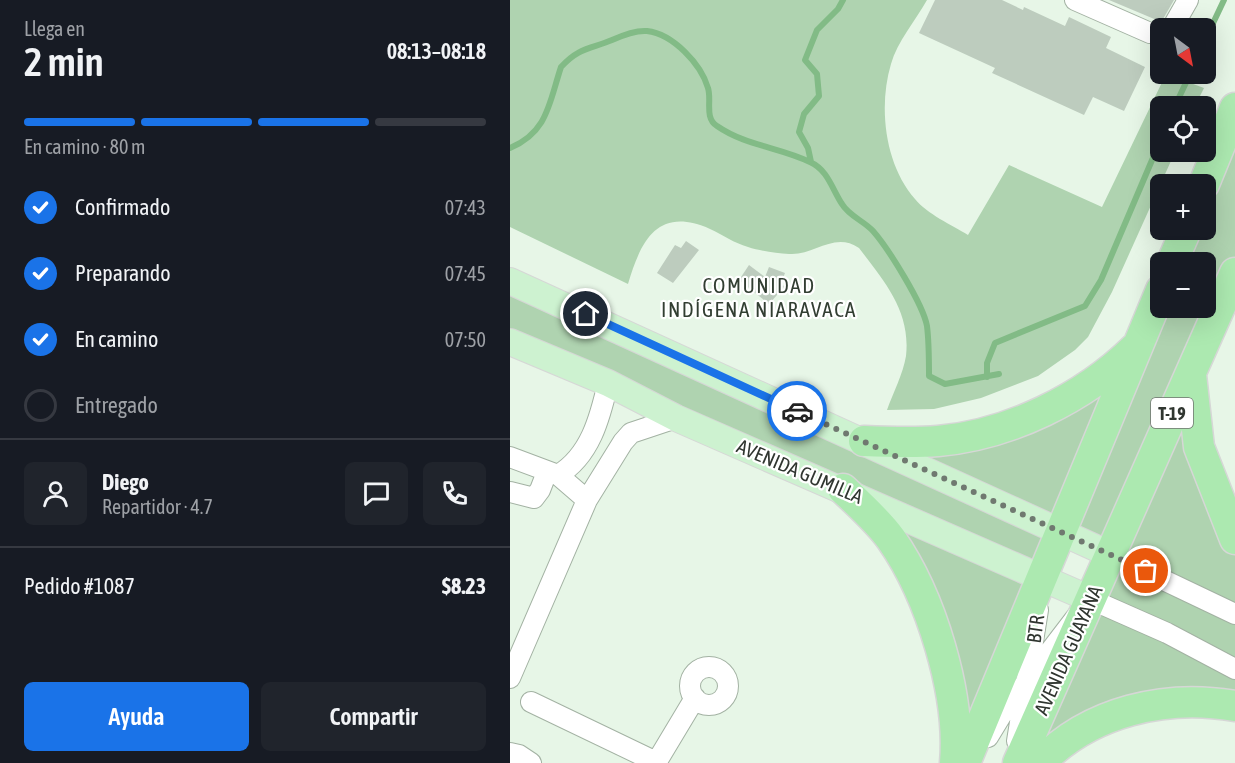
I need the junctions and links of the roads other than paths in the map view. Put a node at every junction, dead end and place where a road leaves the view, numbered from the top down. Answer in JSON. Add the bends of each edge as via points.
{"nodes":[{"id":1,"x":1075,"y":0,"type":"edge"},
{"id":2,"x":1188,"y":0,"type":"edge"},
{"id":3,"x":1178,"y":18,"type":"edge"},
{"id":4,"x":1150,"y":33,"type":"edge"},
{"id":5,"x":1235,"y":108,"type":"edge"},
{"id":6,"x":1208,"y":174,"type":"edge"},
{"id":7,"x":1235,"y":273,"type":"edge"},
{"id":8,"x":510,"y":281,"type":"edge"},
{"id":9,"x":1150,"y":317,"type":"edge"},
{"id":10,"x":510,"y":342,"type":"edge"},
{"id":11,"x":1139,"y":344,"type":"junction"},
{"id":12,"x":1190,"y":371,"type":"junction"},
{"id":13,"x":608,"y":383,"type":"junction"},
{"id":14,"x":676,"y":418,"type":"junction"},
{"id":15,"x":864,"y":441,"type":"junction"},
{"id":16,"x":510,"y":457,"type":"edge"},
{"id":17,"x":552,"y":474,"type":"junction"},
{"id":18,"x":843,"y":489,"type":"junction"},
{"id":19,"x":510,"y":492,"type":"edge"},
{"id":20,"x":587,"y":500,"type":"junction"},
{"id":21,"x":1061,"y":532,"type":"junction"},
{"id":22,"x":1235,"y":539,"type":"edge"},
{"id":23,"x":1109,"y":554,"type":"junction"},
{"id":24,"x":1042,"y":577,"type":"junction"},
{"id":25,"x":1090,"y":598,"type":"junction"},
{"id":26,"x":1235,"y":614,"type":"edge"},
{"id":27,"x":1235,"y":669,"type":"edge"},
{"id":28,"x":510,"y":678,"type":"edge"},
{"id":29,"x":1028,"y":680,"type":"junction"},
{"id":30,"x":695,"y":698,"type":"dead end"},
{"id":31,"x":531,"y":702,"type":"dead end"},
{"id":32,"x":1235,"y":706,"type":"edge"},
{"id":33,"x":510,"y":753,"type":"edge"},
{"id":34,"x":656,"y":762,"type":"edge"},
{"id":35,"x":531,"y":763,"type":"edge"},
{"id":36,"x":955,"y":763,"type":"edge"},
{"id":37,"x":964,"y":763,"type":"edge"},
{"id":38,"x":977,"y":763,"type":"edge"},
{"id":39,"x":1008,"y":763,"type":"edge"},
{"id":40,"x":1018,"y":763,"type":"edge"},
{"id":41,"x":1040,"y":763,"type":"edge"}],
"edges":[{"from":1,"to":4,"type":"street"},
{"from":2,"to":3,"type":"street"},
{"from":5,"to":6,"type":"highway"},
{"from":7,"to":12,"type":"highway","name":"AVENIDA GUAYANA","number":"T-19"},
{"from":8,"to":15,"type":"main road"},
{"from":9,"to":11,"type":"highway"},
{"from":10,"to":13,"type":"main road","name":"AVENIDA GUMILLA"},
{"from":11,"to":15,"type":"highway","via":[[1070,399],[1040,412],[971,435],[939,441]]},
{"from":11,"to":21,"type":"highway"},
{"from":12,"to":22,"type":"highway","via":[[1199,447]]},
{"from":12,"to":23,"type":"highway","name":"AVENIDA GUAYANA","number":"T-19"},
{"from":13,"to":14,"type":"main road","name":"AVENIDA GUMILLA"},
{"from":13,"to":17,"type":"street","via":[[600,419],[583,453],[569,469]]},
{"from":14,"to":18,"type":"main road","name":"AVENIDA GUMILLA"},
{"from":14,"to":20,"type":"street","via":[[631,433]]},
{"from":15,"to":21,"type":"main road"},
{"from":16,"to":17,"type":"street"},
{"from":17,"to":19,"type":"street","via":[[534,498]]},
{"from":17,"to":20,"type":"street"},
{"from":18,"to":24,"type":"main road","name":"AVENIDA GUMILLA"},
{"from":18,"to":36,"type":"highway","via":[[891,538],[922,597],[954,702]]},
{"from":20,"to":28,"type":"street"},
{"from":21,"to":23,"type":"main road"},
{"from":21,"to":24,"type":"highway"},
{"from":23,"to":25,"type":"highway","name":"AVENIDA GUAYANA","number":"T-19"},
{"from":23,"to":26,"type":"street"},
{"from":24,"to":25,"type":"main road","name":"AVENIDA GUMILLA"},
{"from":24,"to":29,"type":"street","name":"BTR"},
{"from":24,"to":37,"type":"highway"},
{"from":25,"to":27,"type":"street"},
{"from":25,"to":29,"type":"street","name":"BTR"},
{"from":25,"to":40,"type":"highway","name":"AVENIDA GUAYANA","number":"T-19"},
{"from":29,"to":38,"type":"street","name":"BTR","via":[[994,725]]},
{"from":29,"to":39,"type":"street","name":"BTR","via":[[1021,726]]},
{"from":30,"to":34,"type":"street"},
{"from":31,"to":34,"type":"street"},
{"from":32,"to":41,"type":"highway","via":[[1207,702],[1144,706],[1085,729]]},
{"from":33,"to":35,"type":"street"}]}
